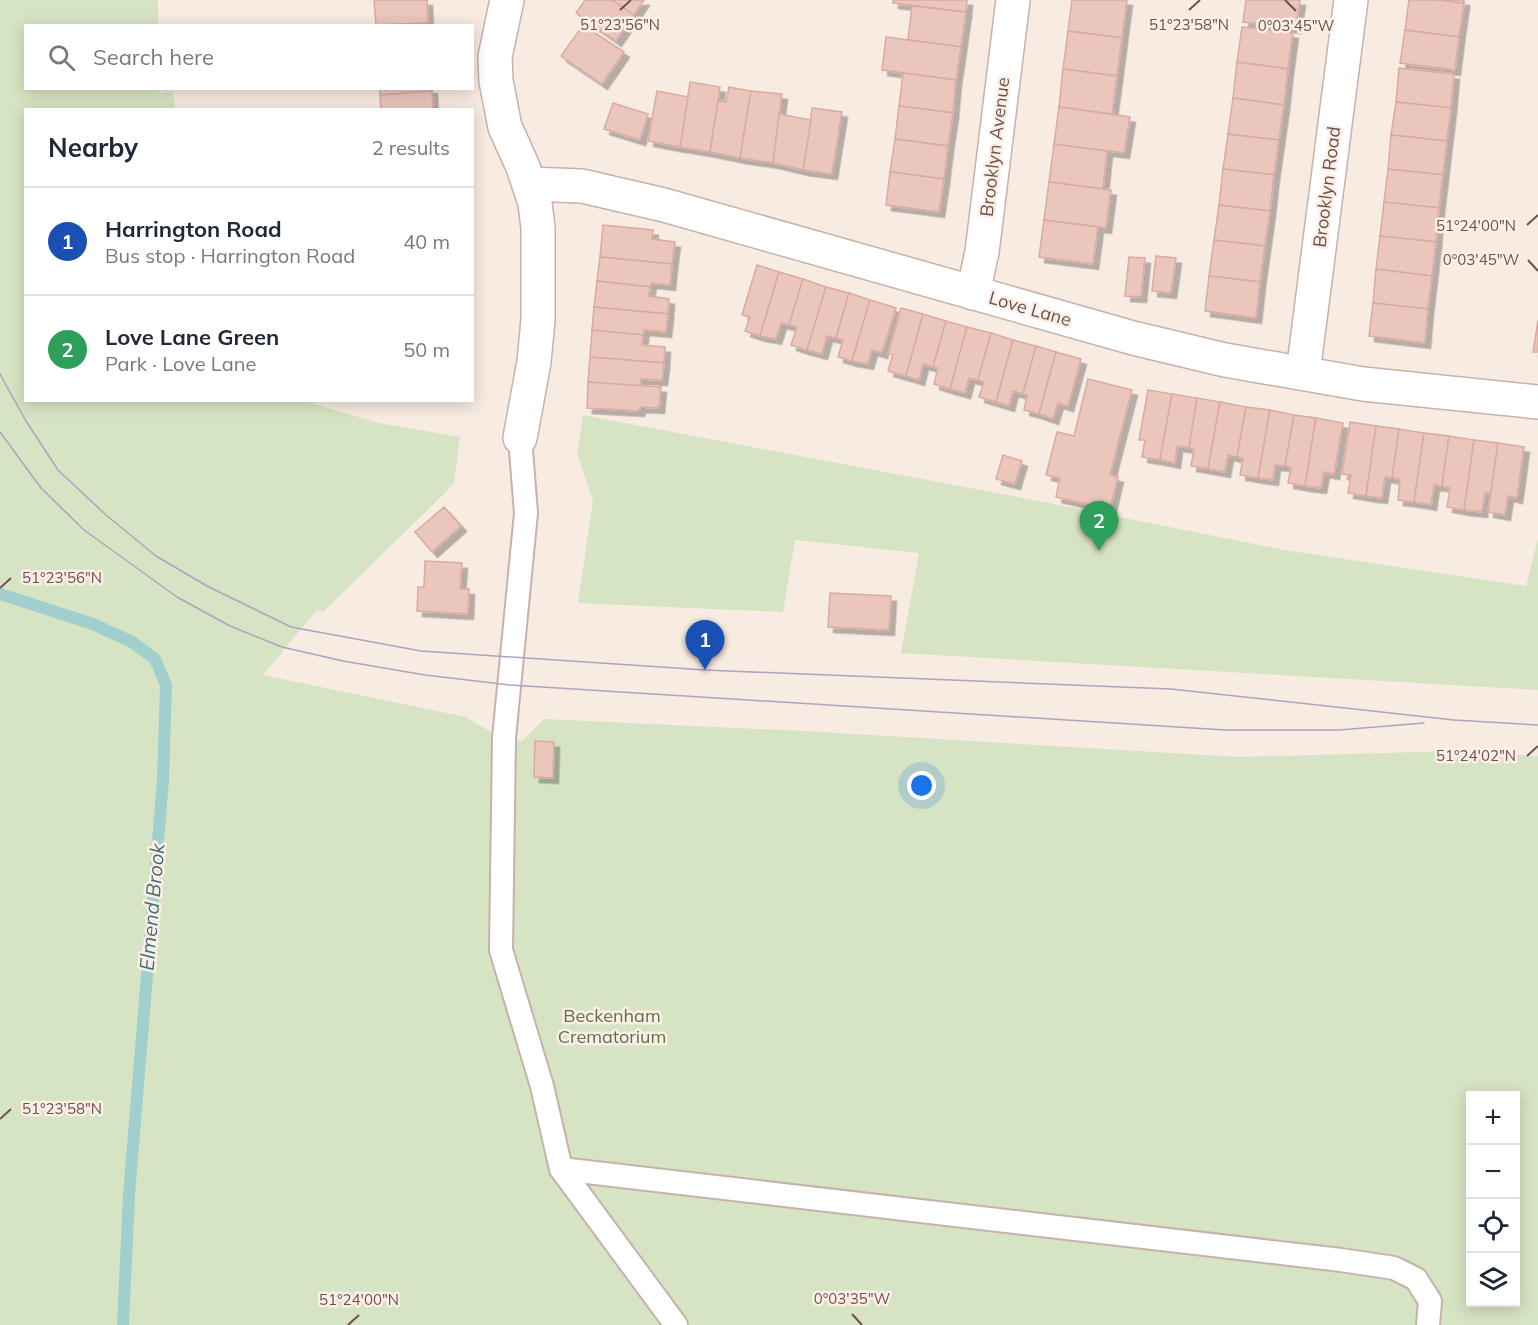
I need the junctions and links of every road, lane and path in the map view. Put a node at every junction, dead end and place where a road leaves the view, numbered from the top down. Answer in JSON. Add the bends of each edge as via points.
{"nodes":[{"id":1,"x":507,"y":0,"type":"edge"},
{"id":2,"x":1013,"y":0,"type":"edge"},
{"id":3,"x":1351,"y":0,"type":"edge"},
{"id":4,"x":529,"y":184,"type":"junction"},
{"id":5,"x":973,"y":292,"type":"junction"},
{"id":6,"x":1303,"y":373,"type":"junction"},
{"id":7,"x":1538,"y":402,"type":"edge"},
{"id":8,"x":520,"y":438,"type":"joint"},
{"id":9,"x":561,"y":1169,"type":"junction"},
{"id":10,"x":676,"y":1325,"type":"edge"},
{"id":11,"x":1428,"y":1325,"type":"edge"}],
"edges":[{"from":1,"to":4,"type":"street","via":[[495,57],[496,81],[505,127]]},
{"from":2,"to":5,"type":"street","name":"Brooklyn Avenue","via":[[982,252]]},
{"from":3,"to":6,"type":"street","name":"Brooklyn Road"},
{"from":4,"to":5,"type":"street","name":"Love Lane","via":[[562,184],[609,192]]},
{"from":4,"to":8,"type":"street","via":[[536,203],[538,228],[537,320],[530,393]]},
{"from":5,"to":6,"type":"street","name":"Love Lane","via":[[1133,338]]},
{"from":6,"to":7,"type":"street","name":"Love Lane","via":[[1364,384]]},
{"from":8,"to":9,"type":"lane","via":[[526,513],[504,738],[501,950],[542,1086]]},
{"from":9,"to":10,"type":"lane"},
{"from":9,"to":11,"type":"lane","via":[[1394,1268],[1416,1279],[1430,1301]]}]}
